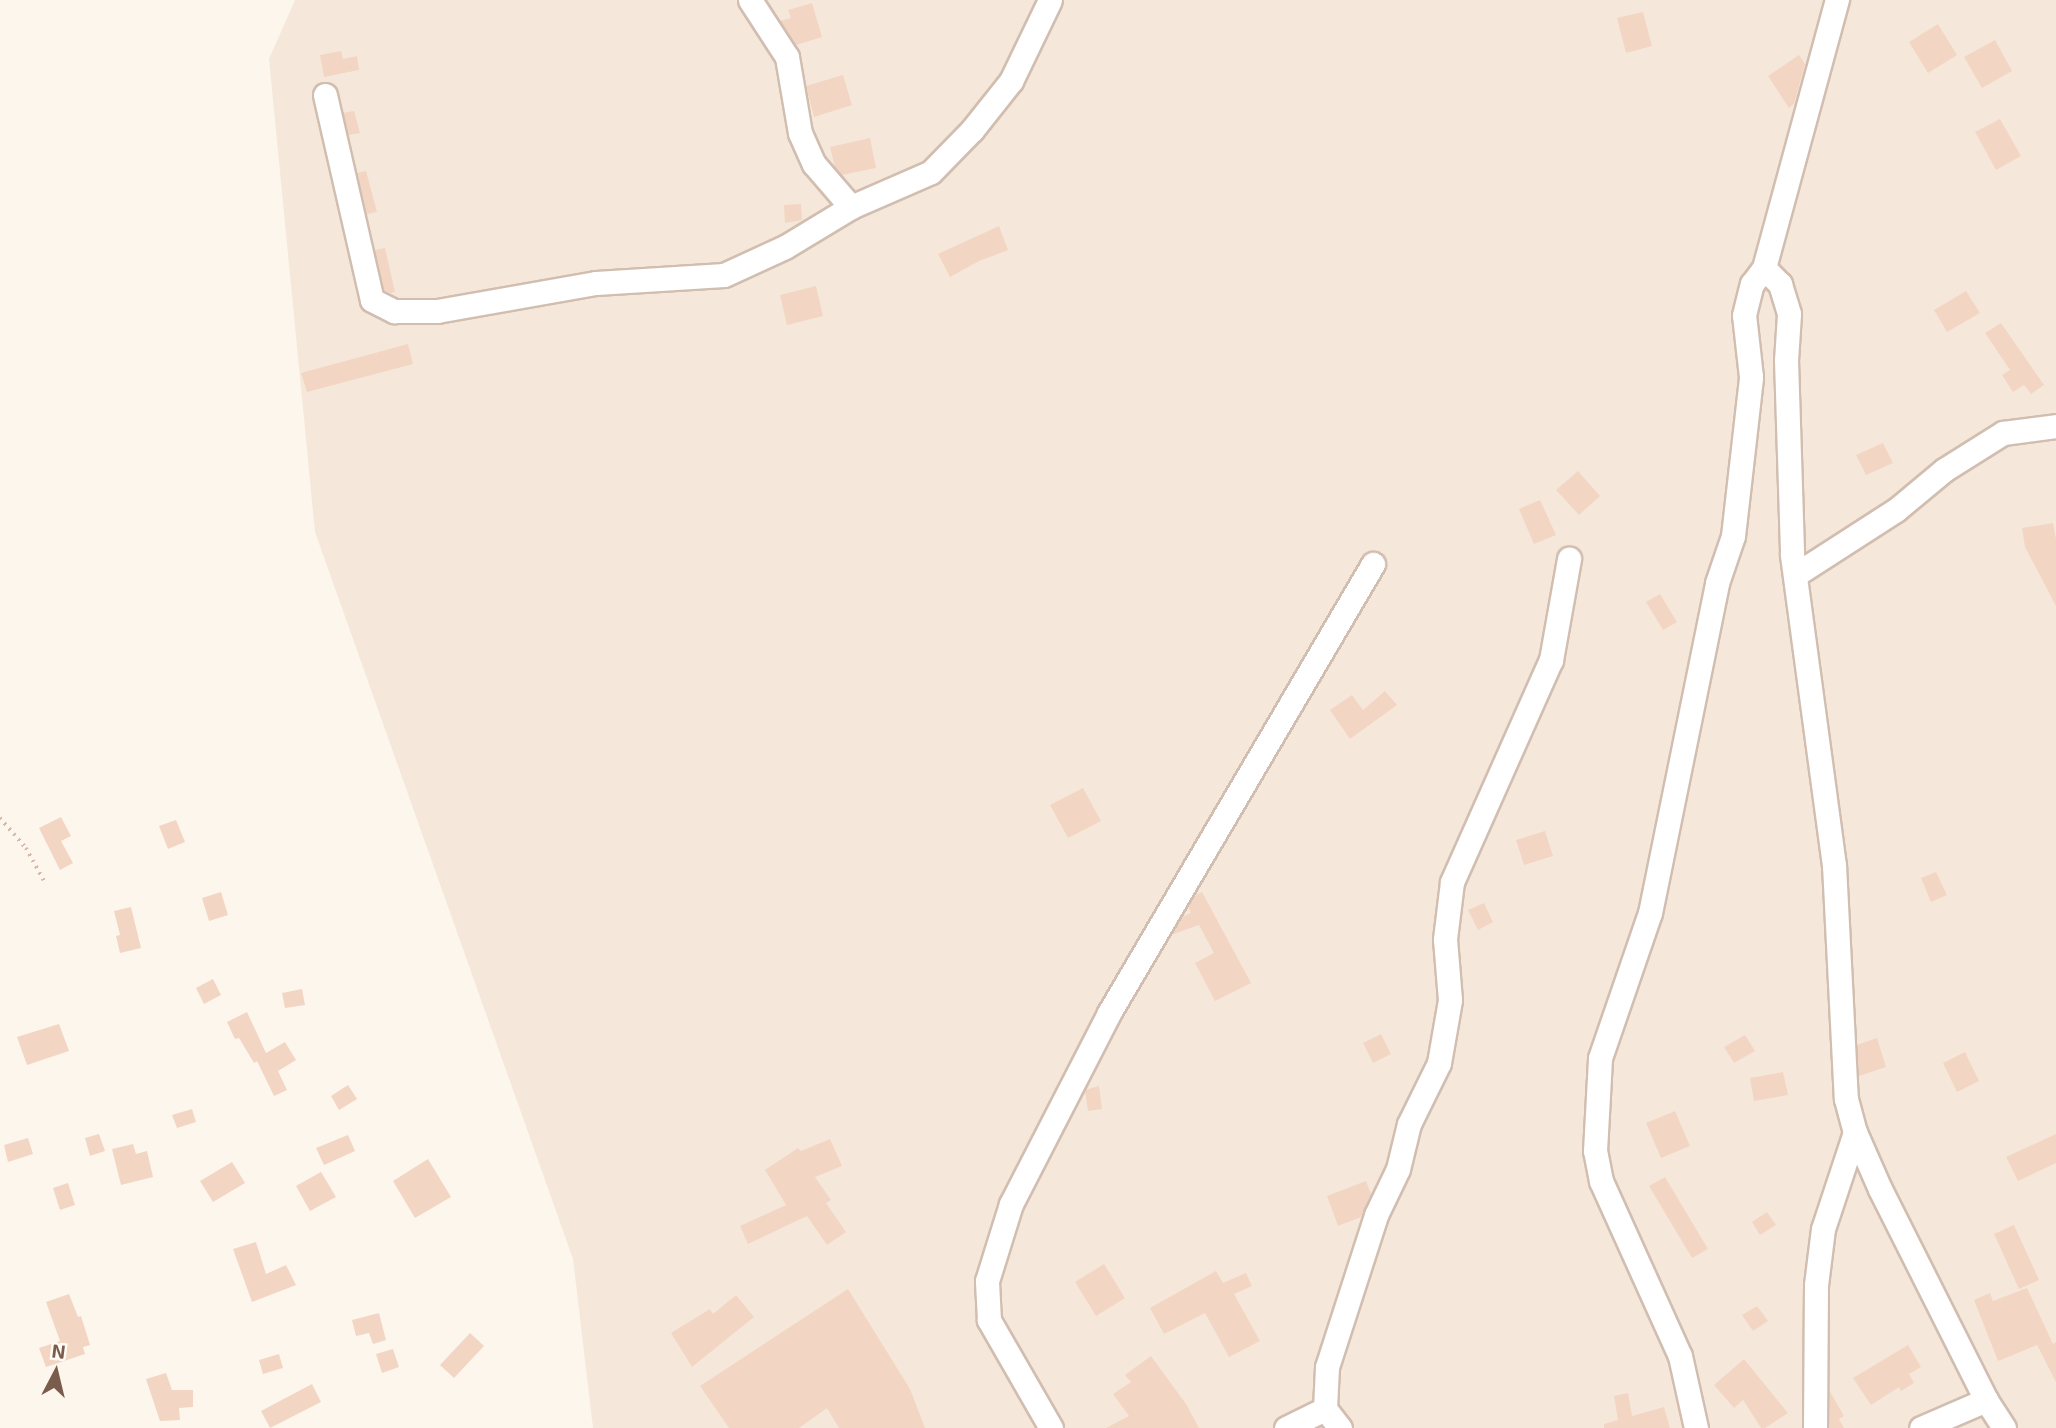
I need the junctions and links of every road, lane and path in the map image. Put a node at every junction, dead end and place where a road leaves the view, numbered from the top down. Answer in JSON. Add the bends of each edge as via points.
{"nodes":[{"id":1,"x":750,"y":0,"type":"edge"},
{"id":2,"x":1050,"y":0,"type":"edge"},
{"id":3,"x":1836,"y":0,"type":"edge"},
{"id":4,"x":1849,"y":0,"type":"edge"},
{"id":5,"x":1827,"y":36,"type":"junction"},
{"id":6,"x":325,"y":95,"type":"dead end"},
{"id":7,"x":851,"y":207,"type":"junction"},
{"id":8,"x":1764,"y":268,"type":"junction"},
{"id":9,"x":2056,"y":426,"type":"edge"},
{"id":10,"x":1569,"y":559,"type":"dead end"},
{"id":11,"x":1373,"y":564,"type":"dead end"},
{"id":12,"x":1795,"y":575,"type":"junction"},
{"id":13,"x":0,"y":818,"type":"edge"},
{"id":14,"x":44,"y":880,"type":"dead end"},
{"id":15,"x":1855,"y":1132,"type":"junction"},
{"id":16,"x":1986,"y":1400,"type":"junction"},
{"id":17,"x":1325,"y":1409,"type":"junction"},
{"id":18,"x":1051,"y":1428,"type":"edge"},
{"id":19,"x":1286,"y":1428,"type":"edge"},
{"id":20,"x":1339,"y":1428,"type":"edge"},
{"id":21,"x":1696,"y":1428,"type":"edge"},
{"id":22,"x":1815,"y":1428,"type":"edge"},
{"id":23,"x":1922,"y":1428,"type":"edge"},
{"id":24,"x":2004,"y":1428,"type":"edge"}],
"edges":[{"from":1,"to":7,"type":"street","via":[[787,57],[800,132],[814,164]]},
{"from":2,"to":7,"type":"street","via":[[1011,80],[972,130],[931,172]]},
{"from":3,"to":5,"type":"street"},
{"from":4,"to":5,"type":"street"},
{"from":5,"to":8,"type":"street"},
{"from":6,"to":7,"type":"street","via":[[372,300],[394,311],[437,310],[596,283],[724,275],[786,247]]},
{"from":8,"to":12,"type":"street","via":[[1780,284],[1789,314],[1786,360]]},
{"from":8,"to":21,"type":"street","via":[[1752,284],[1744,316],[1751,377],[1733,536],[1717,583],[1650,913],[1600,1058],[1595,1151],[1601,1181],[1680,1356]]},
{"from":9,"to":12,"type":"street","via":[[2003,433]]},
{"from":10,"to":17,"type":"street","via":[[1551,660],[1452,883],[1445,939],[1450,1000],[1439,1063],[1409,1124],[1398,1169],[1376,1215],[1344,1308],[1327,1367]]},
{"from":11,"to":18,"type":"street","via":[[1109,1013],[1011,1204],[987,1281],[989,1320]]},
{"from":12,"to":15,"type":"street","via":[[1834,865],[1846,1099]]},
{"from":13,"to":14,"type":"path","via":[[26,848]]},
{"from":15,"to":16,"type":"street"},
{"from":15,"to":22,"type":"street","via":[[1823,1229],[1816,1285]]},
{"from":16,"to":23,"type":"street"},
{"from":16,"to":24,"type":"street"},
{"from":17,"to":19,"type":"street"},
{"from":17,"to":20,"type":"street"}]}
